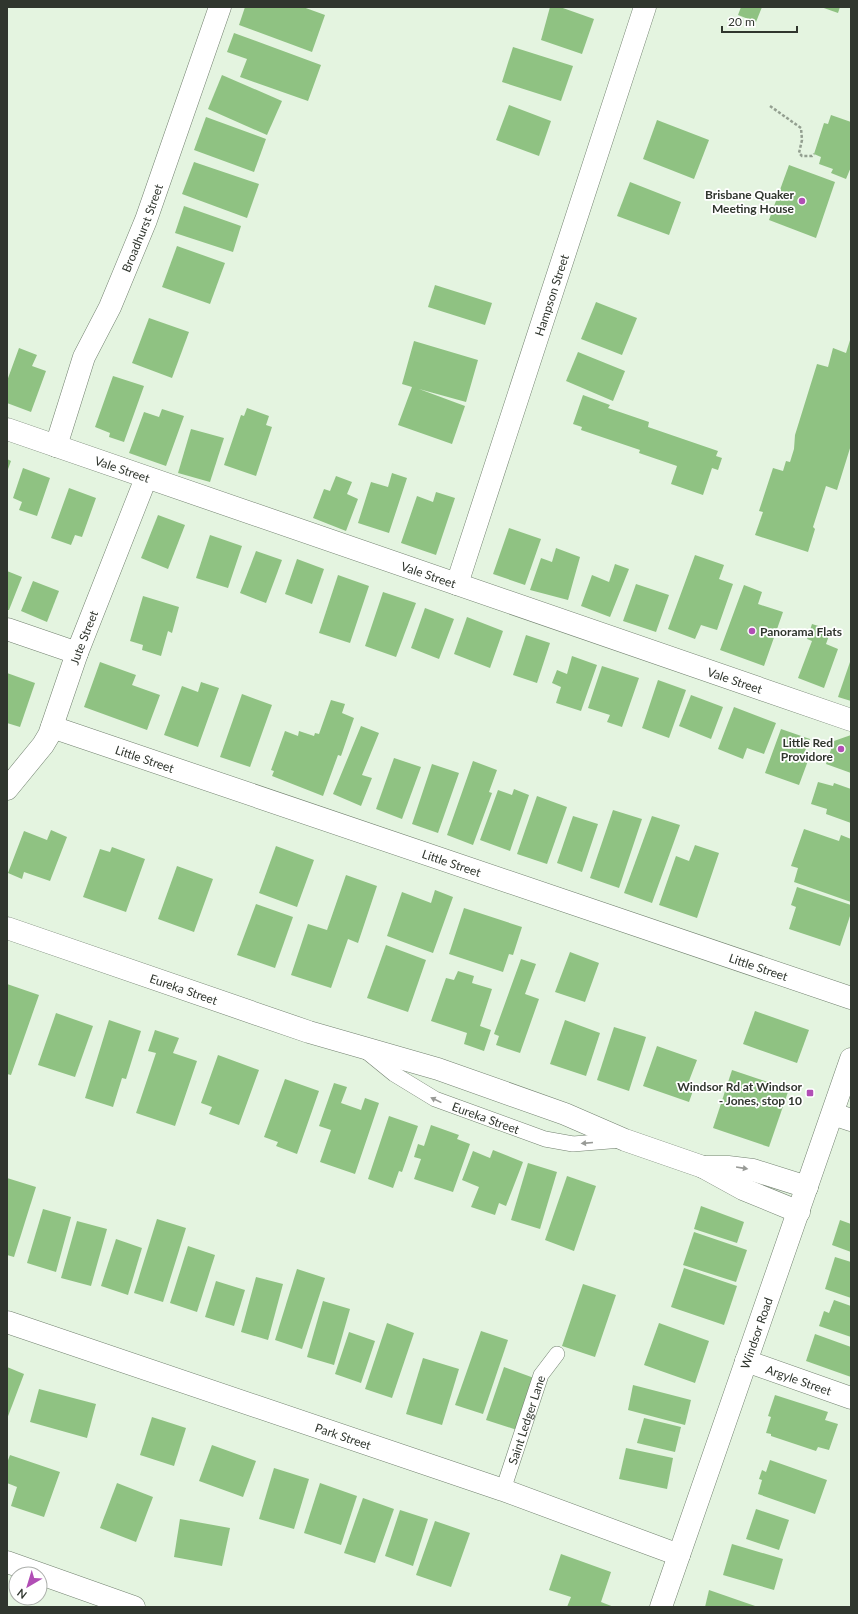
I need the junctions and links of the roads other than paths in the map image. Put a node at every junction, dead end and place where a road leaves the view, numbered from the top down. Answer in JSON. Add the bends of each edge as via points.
{"nodes":[{"id":1,"x":220,"y":7,"type":"edge"},
{"id":2,"x":645,"y":7,"type":"edge"},
{"id":3,"x":7,"y":429,"type":"edge"},
{"id":4,"x":56,"y":446,"type":"junction"},
{"id":5,"x":146,"y":478,"type":"junction"},
{"id":6,"x":457,"y":584,"type":"junction"},
{"id":7,"x":7,"y":629,"type":"edge"},
{"id":8,"x":77,"y":653,"type":"junction"},
{"id":9,"x":851,"y":720,"type":"edge"},
{"id":10,"x":52,"y":727,"type":"junction"},
{"id":11,"x":7,"y":789,"type":"edge"},
{"id":12,"x":7,"y":928,"type":"edge"},
{"id":13,"x":851,"y":998,"type":"edge"},
{"id":14,"x":362,"y":1047,"type":"junction"},
{"id":15,"x":851,"y":1059,"type":"edge"},
{"id":16,"x":842,"y":1117,"type":"edge"},
{"id":17,"x":625,"y":1140,"type":"junction"},
{"id":18,"x":703,"y":1167,"type":"junction"},
{"id":19,"x":807,"y":1187,"type":"junction"},
{"id":20,"x":799,"y":1212,"type":"junction"},
{"id":21,"x":7,"y":1322,"type":"edge"},
{"id":22,"x":557,"y":1354,"type":"dead end"},
{"id":23,"x":746,"y":1361,"type":"junction"},
{"id":24,"x":851,"y":1398,"type":"edge"},
{"id":25,"x":504,"y":1490,"type":"junction"},
{"id":26,"x":679,"y":1555,"type":"junction"},
{"id":27,"x":7,"y":1562,"type":"edge"},
{"id":28,"x":134,"y":1607,"type":"edge"},
{"id":29,"x":661,"y":1607,"type":"edge"}],
"edges":[{"from":1,"to":4,"type":"street","name":"Broadhurst Street","via":[[146,220],[110,307],[84,357]]},
{"from":2,"to":6,"type":"street","name":"Hampson Street"},
{"from":3,"to":4,"type":"street","name":"Vale Street"},
{"from":4,"to":5,"type":"street","name":"Vale Street"},
{"from":5,"to":6,"type":"street","name":"Vale Street"},
{"from":5,"to":8,"type":"street","name":"Jute Street"},
{"from":6,"to":9,"type":"street","name":"Vale Street"},
{"from":7,"to":8,"type":"street"},
{"from":8,"to":10,"type":"street","name":"Jute Street"},
{"from":10,"to":11,"type":"street","name":"Jute Street","via":[[43,745]]},
{"from":10,"to":13,"type":"street","name":"Little Street"},
{"from":12,"to":14,"type":"street","name":"Eureka Street","via":[[309,1032]]},
{"from":14,"to":17,"type":"street","name":"Eureka Street","via":[[445,1072],[565,1114]]},
{"from":17,"to":14,"type":"lane","name":"Eureka Street","one_way":true,"via":[[573,1144],[544,1139],[446,1105],[394,1074]]},
{"from":15,"to":16,"type":"street","name":"Windsor Road"},
{"from":16,"to":19,"type":"street","name":"Windsor Road"},
{"from":17,"to":18,"type":"street","name":"Eureka Street"},
{"from":18,"to":19,"type":"street","name":"Eureka Street","one_way":true,"via":[[753,1170]]},
{"from":18,"to":20,"type":"street","name":"Eureka Street","via":[[743,1190]]},
{"from":19,"to":20,"type":"street","name":"Windsor Road"},
{"from":20,"to":23,"type":"street","name":"Windsor Road"},
{"from":21,"to":25,"type":"street","name":"Park Street"},
{"from":22,"to":25,"type":"lane","name":"Saint Ledger Lane","via":[[541,1375]]},
{"from":23,"to":24,"type":"street","name":"Argyle Street"},
{"from":23,"to":26,"type":"street","name":"Windsor Road"},
{"from":25,"to":26,"type":"street","name":"Park Street"},
{"from":26,"to":29,"type":"street","name":"Windsor Road"},
{"from":27,"to":28,"type":"street"}]}
